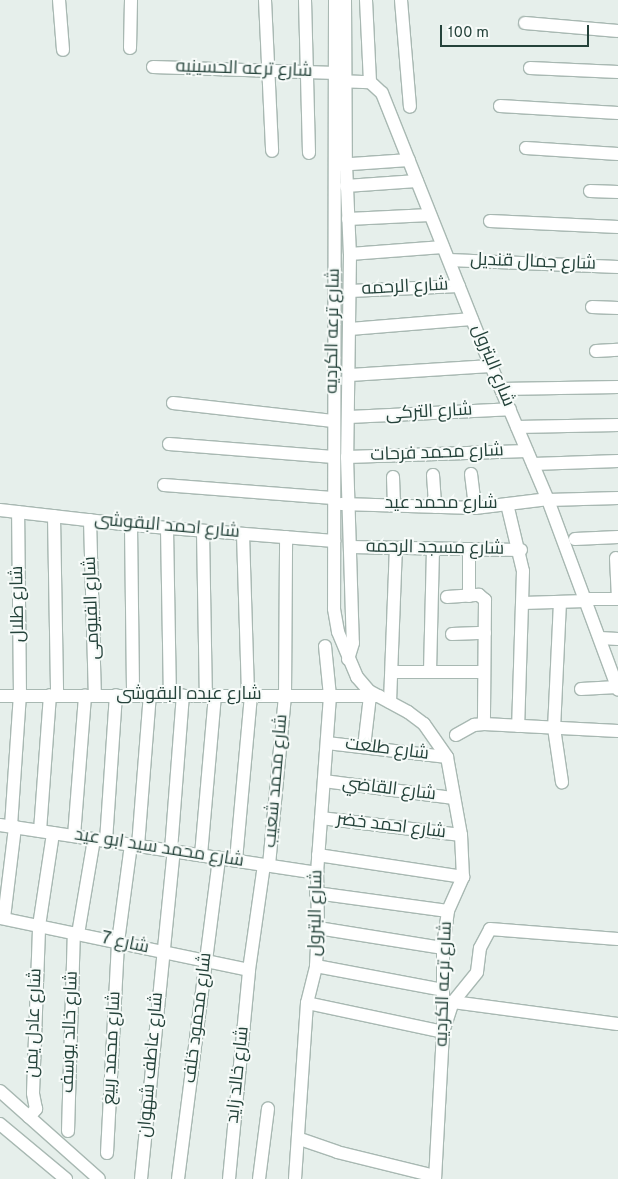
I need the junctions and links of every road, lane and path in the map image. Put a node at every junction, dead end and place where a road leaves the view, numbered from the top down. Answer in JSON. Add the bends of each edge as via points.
{"nodes":[{"id":1,"x":59,"y":0,"type":"edge"},
{"id":2,"x":131,"y":0,"type":"edge"},
{"id":3,"x":265,"y":0,"type":"edge"},
{"id":4,"x":305,"y":0,"type":"edge"},
{"id":5,"x":335,"y":0,"type":"edge"},
{"id":6,"x":344,"y":0,"type":"edge"},
{"id":7,"x":366,"y":0,"type":"edge"},
{"id":8,"x":401,"y":0,"type":"edge"},
{"id":9,"x":525,"y":23,"type":"dead end"},
{"id":10,"x":618,"y":31,"type":"edge"},
{"id":11,"x":130,"y":48,"type":"dead end"},
{"id":12,"x":63,"y":50,"type":"dead end"},
{"id":13,"x":152,"y":67,"type":"dead end"},
{"id":14,"x":530,"y":68,"type":"dead end"},
{"id":15,"x":268,"y":70,"type":"junction"},
{"id":16,"x":307,"y":72,"type":"junction"},
{"id":17,"x":618,"y":72,"type":"edge"},
{"id":18,"x":339,"y":78,"type":"junction"},
{"id":19,"x":370,"y":82,"type":"junction"},
{"id":20,"x":500,"y":106,"type":"dead end"},
{"id":21,"x":410,"y":107,"type":"dead end"},
{"id":22,"x":618,"y":113,"type":"edge"},
{"id":23,"x":526,"y":148,"type":"dead end"},
{"id":24,"x":272,"y":151,"type":"dead end"},
{"id":25,"x":309,"y":153,"type":"dead end"},
{"id":26,"x":618,"y":154,"type":"edge"},
{"id":27,"x":409,"y":160,"type":"junction"},
{"id":28,"x":341,"y":165,"type":"junction"},
{"id":29,"x":417,"y":181,"type":"junction"},
{"id":30,"x":346,"y":186,"type":"junction"},
{"id":31,"x":590,"y":191,"type":"dead end"},
{"id":32,"x":618,"y":192,"type":"edge"},
{"id":33,"x":430,"y":215,"type":"junction"},
{"id":34,"x":348,"y":219,"type":"junction"},
{"id":35,"x":490,"y":221,"type":"dead end"},
{"id":36,"x":618,"y":228,"type":"edge"},
{"id":37,"x":443,"y":247,"type":"junction"},
{"id":38,"x":350,"y":254,"type":"junction"},
{"id":39,"x":449,"y":260,"type":"junction"},
{"id":40,"x":618,"y":267,"type":"edge"},
{"id":41,"x":459,"y":286,"type":"junction"},
{"id":42,"x":350,"y":291,"type":"junction"},
{"id":43,"x":592,"y":308,"type":"dead end"},
{"id":44,"x":618,"y":308,"type":"edge"},
{"id":45,"x":472,"y":319,"type":"junction"},
{"id":46,"x":350,"y":329,"type":"junction"},
{"id":47,"x":596,"y":350,"type":"dead end"},
{"id":48,"x":618,"y":350,"type":"edge"},
{"id":49,"x":491,"y":366,"type":"junction"},
{"id":50,"x":350,"y":375,"type":"junction"},
{"id":51,"x":618,"y":387,"type":"edge"},
{"id":52,"x":501,"y":389,"type":"junction"},
{"id":53,"x":172,"y":403,"type":"dead end"},
{"id":54,"x":510,"y":410,"type":"junction"},
{"id":55,"x":349,"y":416,"type":"junction"},
{"id":56,"x":333,"y":421,"type":"junction"},
{"id":57,"x":618,"y":425,"type":"edge"},
{"id":58,"x":517,"y":427,"type":"junction"},
{"id":59,"x":169,"y":444,"type":"dead end"},
{"id":60,"x":527,"y":451,"type":"junction"},
{"id":61,"x":333,"y":457,"type":"junction"},
{"id":62,"x":348,"y":457,"type":"junction"},
{"id":63,"x":618,"y":461,"type":"edge"},
{"id":64,"x":533,"y":464,"type":"junction"},
{"id":65,"x":470,"y":474,"type":"dead end"},
{"id":66,"x":433,"y":475,"type":"dead end"},
{"id":67,"x":393,"y":477,"type":"dead end"},
{"id":68,"x":164,"y":485,"type":"dead end"},
{"id":69,"x":618,"y":498,"type":"edge"},
{"id":70,"x":548,"y":500,"type":"junction"},
{"id":71,"x":333,"y":501,"type":"junction"},
{"id":72,"x":349,"y":504,"type":"junction"},
{"id":73,"x":507,"y":504,"type":"junction"},
{"id":74,"x":394,"y":505,"type":"junction"},
{"id":75,"x":435,"y":507,"type":"junction"},
{"id":76,"x":475,"y":508,"type":"junction"},
{"id":77,"x":0,"y":510,"type":"edge"},
{"id":78,"x":18,"y":512,"type":"junction"},
{"id":79,"x":54,"y":516,"type":"junction"},
{"id":80,"x":90,"y":520,"type":"junction"},
{"id":81,"x":131,"y":525,"type":"junction"},
{"id":82,"x":167,"y":528,"type":"junction"},
{"id":83,"x":203,"y":531,"type":"junction"},
{"id":84,"x":243,"y":534,"type":"junction"},
{"id":85,"x":286,"y":537,"type":"junction"},
{"id":86,"x":618,"y":537,"type":"edge"},
{"id":87,"x":575,"y":539,"type":"dead end"},
{"id":88,"x":334,"y":541,"type":"junction"},
{"id":89,"x":350,"y":547,"type":"junction"},
{"id":90,"x":396,"y":548,"type":"junction"},
{"id":91,"x":433,"y":549,"type":"junction"},
{"id":92,"x":469,"y":549,"type":"junction"},
{"id":93,"x":520,"y":550,"type":"junction"},
{"id":94,"x":616,"y":558,"type":"dead end"},
{"id":95,"x":469,"y":596,"type":"junction"},
{"id":96,"x":447,"y":597,"type":"dead end"},
{"id":97,"x":618,"y":599,"type":"edge"},
{"id":98,"x":586,"y":600,"type":"junction"},
{"id":99,"x":560,"y":602,"type":"junction"},
{"id":100,"x":523,"y":603,"type":"junction"},
{"id":101,"x":485,"y":632,"type":"junction"},
{"id":102,"x":452,"y":634,"type":"dead end"},
{"id":103,"x":600,"y":638,"type":"junction"},
{"id":104,"x":618,"y":639,"type":"edge"},
{"id":105,"x":325,"y":646,"type":"dead end"},
{"id":106,"x":348,"y":659,"type":"junction"},
{"id":107,"x":392,"y":672,"type":"junction"},
{"id":108,"x":430,"y":672,"type":"junction"},
{"id":109,"x":484,"y":672,"type":"junction"},
{"id":110,"x":617,"y":683,"type":"edge"},
{"id":111,"x":581,"y":689,"type":"dead end"},
{"id":112,"x":20,"y":695,"type":"junction"},
{"id":113,"x":53,"y":695,"type":"junction"},
{"id":114,"x":90,"y":695,"type":"junction"},
{"id":115,"x":116,"y":695,"type":"junction"},
{"id":116,"x":133,"y":695,"type":"junction"},
{"id":117,"x":150,"y":695,"type":"junction"},
{"id":118,"x":176,"y":695,"type":"junction"},
{"id":119,"x":0,"y":696,"type":"edge"},
{"id":120,"x":211,"y":696,"type":"junction"},
{"id":121,"x":250,"y":696,"type":"junction"},
{"id":122,"x":285,"y":696,"type":"junction"},
{"id":123,"x":330,"y":696,"type":"junction"},
{"id":124,"x":380,"y":698,"type":"junction"},
{"id":125,"x":484,"y":724,"type":"junction"},
{"id":126,"x":518,"y":726,"type":"junction"},
{"id":127,"x":554,"y":728,"type":"junction"},
{"id":128,"x":618,"y":731,"type":"edge"},
{"id":129,"x":456,"y":735,"type":"dead end"},
{"id":130,"x":327,"y":743,"type":"junction"},
{"id":131,"x":364,"y":748,"type":"junction"},
{"id":132,"x":447,"y":757,"type":"junction"},
{"id":133,"x":324,"y":781,"type":"junction"},
{"id":134,"x":562,"y":782,"type":"dead end"},
{"id":135,"x":454,"y":798,"type":"junction"},
{"id":136,"x":321,"y":818,"type":"junction"},
{"id":137,"x":9,"y":826,"type":"edge"},
{"id":138,"x":47,"y":832,"type":"junction"},
{"id":139,"x":74,"y":836,"type":"junction"},
{"id":140,"x":461,"y":836,"type":"junction"},
{"id":141,"x":100,"y":840,"type":"junction"},
{"id":142,"x":134,"y":845,"type":"junction"},
{"id":143,"x":172,"y":851,"type":"junction"},
{"id":144,"x":201,"y":855,"type":"junction"},
{"id":145,"x":318,"y":855,"type":"junction"},
{"id":146,"x":219,"y":858,"type":"junction"},
{"id":147,"x":236,"y":860,"type":"junction"},
{"id":148,"x":267,"y":865,"type":"junction"},
{"id":149,"x":317,"y":872,"type":"junction"},
{"id":150,"x":464,"y":877,"type":"junction"},
{"id":151,"x":316,"y":894,"type":"junction"},
{"id":152,"x":448,"y":911,"type":"junction"},
{"id":153,"x":2,"y":918,"type":"edge"},
{"id":154,"x":38,"y":926,"type":"junction"},
{"id":155,"x":318,"y":928,"type":"junction"},
{"id":156,"x":76,"y":934,"type":"junction"},
{"id":157,"x":618,"y":939,"type":"edge"},
{"id":158,"x":118,"y":942,"type":"junction"},
{"id":159,"x":443,"y":948,"type":"junction"},
{"id":160,"x":162,"y":952,"type":"junction"},
{"id":161,"x":206,"y":961,"type":"junction"},
{"id":162,"x":316,"y":966,"type":"junction"},
{"id":163,"x":249,"y":970,"type":"junction"},
{"id":164,"x":443,"y":990,"type":"junction"},
{"id":165,"x":453,"y":1002,"type":"junction"},
{"id":166,"x":307,"y":1003,"type":"junction"},
{"id":167,"x":618,"y":1024,"type":"edge"},
{"id":168,"x":444,"y":1032,"type":"junction"},
{"id":169,"x":0,"y":1091,"type":"edge"},
{"id":170,"x":268,"y":1109,"type":"dead end"},
{"id":171,"x":29,"y":1117,"type":"junction"},
{"id":172,"x":0,"y":1124,"type":"edge"},
{"id":173,"x":68,"y":1131,"type":"dead end"},
{"id":174,"x":300,"y":1139,"type":"junction"},
{"id":175,"x":107,"y":1153,"type":"dead end"},
{"id":176,"x":435,"y":1178,"type":"edge"},
{"id":177,"x":66,"y":1179,"type":"edge"},
{"id":178,"x":99,"y":1179,"type":"edge"},
{"id":179,"x":142,"y":1179,"type":"edge"},
{"id":180,"x":178,"y":1179,"type":"edge"},
{"id":181,"x":229,"y":1179,"type":"edge"},
{"id":182,"x":259,"y":1179,"type":"edge"},
{"id":183,"x":295,"y":1179,"type":"edge"}],
"edges":[{"from":1,"to":12,"type":"street"},
{"from":2,"to":11,"type":"street"},
{"from":3,"to":15,"type":"street"},
{"from":4,"to":16,"type":"street"},
{"from":5,"to":18,"type":"street","name":"شارع ترعه الكرديه"},
{"from":6,"to":18,"type":"street","name":"شارع ترعه الكرديه"},
{"from":7,"to":19,"type":"street"},
{"from":8,"to":21,"type":"street"},
{"from":9,"to":10,"type":"street"},
{"from":13,"to":15,"type":"street","name":"شارع ترعه الحسينيه"},
{"from":14,"to":17,"type":"street"},
{"from":15,"to":16,"type":"street","name":"شارع ترعه الحسينيه"},
{"from":15,"to":24,"type":"street"},
{"from":16,"to":18,"type":"street","name":"شارع ترعه الحسينيه"},
{"from":16,"to":25,"type":"street"},
{"from":18,"to":19,"type":"street"},
{"from":18,"to":28,"type":"street","name":"شارع ترعه الكرديه"},
{"from":19,"to":27,"type":"street","name":"شارع البترول","via":[[382,92]]},
{"from":20,"to":22,"type":"street"},
{"from":23,"to":26,"type":"street"},
{"from":27,"to":28,"type":"street"},
{"from":27,"to":29,"type":"street","name":"شارع البترول"},
{"from":28,"to":30,"type":"street","name":"شارع ترعه الكرديه"},
{"from":28,"to":56,"type":"street","name":"شارع ترعه الكرديه"},
{"from":29,"to":30,"type":"street"},
{"from":29,"to":33,"type":"street","name":"شارع البترول"},
{"from":30,"to":34,"type":"street","name":"شارع ترعه الكرديه"},
{"from":31,"to":32,"type":"street"},
{"from":33,"to":34,"type":"street"},
{"from":33,"to":37,"type":"street","name":"شارع البترول"},
{"from":34,"to":38,"type":"street","name":"شارع ترعه الكرديه"},
{"from":35,"to":36,"type":"street"},
{"from":37,"to":38,"type":"street"},
{"from":37,"to":39,"type":"street","name":"شارع البترول"},
{"from":38,"to":42,"type":"street","name":"شارع ترعه الكرديه"},
{"from":39,"to":40,"type":"street","name":"شارع جمال قنديل"},
{"from":39,"to":41,"type":"street","name":"شارع البترول"},
{"from":41,"to":42,"type":"street","name":"شارع الرحمه"},
{"from":41,"to":45,"type":"street","name":"شارع البترول"},
{"from":42,"to":46,"type":"street","name":"شارع ترعه الكرديه"},
{"from":43,"to":44,"type":"street"},
{"from":45,"to":46,"type":"street"},
{"from":45,"to":49,"type":"street","name":"شارع البترول"},
{"from":46,"to":50,"type":"street","name":"شارع ترعه الكرديه"},
{"from":47,"to":48,"type":"street"},
{"from":49,"to":50,"type":"street"},
{"from":49,"to":52,"type":"street","name":"شارع البترول"},
{"from":50,"to":55,"type":"street","name":"شارع ترعه الكرديه"},
{"from":51,"to":52,"type":"street"},
{"from":52,"to":54,"type":"street","name":"شارع البترول"},
{"from":53,"to":56,"type":"street"},
{"from":54,"to":55,"type":"street","name":"شارع التركى"},
{"from":54,"to":58,"type":"street","name":"شارع البترول"},
{"from":55,"to":62,"type":"street","name":"شارع ترعه الكرديه"},
{"from":56,"to":61,"type":"street","name":"شارع ترعه الكرديه"},
{"from":57,"to":58,"type":"street"},
{"from":58,"to":60,"type":"street","name":"شارع البترول"},
{"from":59,"to":61,"type":"street"},
{"from":60,"to":62,"type":"street","name":"شارع محمد فرحات"},
{"from":60,"to":64,"type":"street","name":"شارع البترول"},
{"from":61,"to":71,"type":"street","name":"شارع ترعه الكرديه"},
{"from":62,"to":72,"type":"street","name":"شارع ترعه الكرديه"},
{"from":63,"to":64,"type":"street"},
{"from":64,"to":70,"type":"street","name":"شارع البترول"},
{"from":65,"to":76,"type":"street"},
{"from":66,"to":75,"type":"street"},
{"from":67,"to":74,"type":"street"},
{"from":68,"to":71,"type":"street","name":"شارع محمد عيد"},
{"from":69,"to":70,"type":"street","name":"شارع محمد عيد"},
{"from":70,"to":73,"type":"street","name":"شارع محمد عيد"},
{"from":70,"to":98,"type":"street","name":"شارع البترول"},
{"from":71,"to":72,"type":"street","name":"شارع محمد عيد"},
{"from":71,"to":88,"type":"street","name":"شارع ترعه الكرديه"},
{"from":72,"to":74,"type":"street","name":"شارع محمد عيد"},
{"from":72,"to":89,"type":"street","name":"شارع ترعه الكرديه"},
{"from":73,"to":76,"type":"street","name":"شارع محمد عيد"},
{"from":73,"to":93,"type":"street"},
{"from":74,"to":75,"type":"street","name":"شارع محمد عيد"},
{"from":75,"to":76,"type":"street","name":"شارع محمد عيد"},
{"from":77,"to":78,"type":"street","name":"شارع احمد البقوشى"},
{"from":78,"to":79,"type":"street","name":"شارع احمد البقوشى"},
{"from":78,"to":112,"type":"street","name":"شارع طلال"},
{"from":79,"to":80,"type":"street","name":"شارع احمد البقوشى"},
{"from":79,"to":113,"type":"street","name":"شارع عادل يمن"},
{"from":80,"to":81,"type":"street","name":"شارع احمد البقوشى"},
{"from":80,"to":114,"type":"street","name":"شارع الفيومى"},
{"from":81,"to":82,"type":"street","name":"شارع احمد البقوشى"},
{"from":81,"to":116,"type":"street"},
{"from":82,"to":83,"type":"street","name":"شارع احمد البقوشى"},
{"from":82,"to":118,"type":"street"},
{"from":83,"to":84,"type":"street","name":"شارع احمد البقوشى"},
{"from":83,"to":120,"type":"street"},
{"from":84,"to":85,"type":"street","name":"شارع احمد البقوشى"},
{"from":84,"to":121,"type":"street"},
{"from":85,"to":88,"type":"street","name":"شارع احمد البقوشى"},
{"from":85,"to":122,"type":"street","name":"شارع محمد شعيب"},
{"from":86,"to":87,"type":"street"},
{"from":88,"to":106,"type":"street","name":"شارع ترعه الكرديه","via":[[334,609]]},
{"from":89,"to":90,"type":"street","name":"شارع مسجد الرحمه"},
{"from":89,"to":106,"type":"street","name":"شارع ترعه الكرديه","via":[[353,644]]},
{"from":90,"to":91,"type":"street","name":"شارع مسجد الرحمه"},
{"from":90,"to":107,"type":"street"},
{"from":91,"to":92,"type":"street","name":"شارع مسجد الرحمه"},
{"from":91,"to":108,"type":"street"},
{"from":92,"to":93,"type":"street","name":"شارع مسجد الرحمه"},
{"from":92,"to":95,"type":"street"},
{"from":93,"to":100,"type":"street"},
{"from":94,"to":97,"type":"street"},
{"from":95,"to":96,"type":"street"},
{"from":95,"to":101,"type":"street","via":[[484,598]]},
{"from":97,"to":98,"type":"street"},
{"from":98,"to":99,"type":"street"},
{"from":98,"to":103,"type":"street","name":"شارع البترول"},
{"from":99,"to":100,"type":"street"},
{"from":99,"to":127,"type":"street"},
{"from":100,"to":126,"type":"street"},
{"from":101,"to":102,"type":"street"},
{"from":101,"to":109,"type":"street"},
{"from":103,"to":104,"type":"street"},
{"from":103,"to":110,"type":"street","name":"شارع البترول"},
{"from":105,"to":123,"type":"street","name":"شارع البترول"},
{"from":106,"to":124,"type":"street","name":"شارع ترعه الكرديه","via":[[357,677]]},
{"from":107,"to":108,"type":"street"},
{"from":107,"to":124,"type":"street"},
{"from":108,"to":109,"type":"street"},
{"from":109,"to":125,"type":"street"},
{"from":110,"to":111,"type":"street"},
{"from":112,"to":113,"type":"street","name":"شارع عبده البقوشى"},
{"from":112,"to":119,"type":"street","name":"شارع عبده البقوشى"},
{"from":112,"to":137,"type":"street","name":"شارع طلال"},
{"from":113,"to":114,"type":"street","name":"شارع عبده البقوشى"},
{"from":113,"to":138,"type":"street","name":"شارع عادل يمن"},
{"from":114,"to":115,"type":"street","name":"شارع عبده البقوشى"},
{"from":114,"to":139,"type":"street","name":"شارع الفيومى"},
{"from":115,"to":116,"type":"street","name":"شارع عبده البقوشى"},
{"from":115,"to":141,"type":"street","name":"شارع خالد يوسف"},
{"from":116,"to":117,"type":"street","name":"شارع عبده البقوشى"},
{"from":117,"to":118,"type":"street","name":"شارع عبده البقوشى"},
{"from":117,"to":142,"type":"street","name":"شارع محمد ربيع"},
{"from":118,"to":120,"type":"street","name":"شارع عبده البقوشى"},
{"from":118,"to":143,"type":"street"},
{"from":120,"to":121,"type":"street","name":"شارع عبده البقوشى"},
{"from":120,"to":144,"type":"street"},
{"from":121,"to":122,"type":"street","name":"شارع عبده البقوشى"},
{"from":121,"to":147,"type":"street"},
{"from":122,"to":123,"type":"street","name":"شارع عبده البقوشى"},
{"from":122,"to":148,"type":"street","name":"شارع محمد شعيب"},
{"from":123,"to":124,"type":"street","name":"شارع عبده البقوشى"},
{"from":123,"to":130,"type":"street","name":"شارع البترول"},
{"from":124,"to":131,"type":"street"},
{"from":124,"to":132,"type":"street","name":"شارع ترعه الكرديه","via":[[424,724]]},
{"from":125,"to":126,"type":"street"},
{"from":125,"to":129,"type":"street","via":[[474,725]]},
{"from":126,"to":127,"type":"street"},
{"from":127,"to":128,"type":"street"},
{"from":127,"to":134,"type":"street"},
{"from":130,"to":131,"type":"street","name":"شارع طلعت"},
{"from":130,"to":133,"type":"street","name":"شارع البترول"},
{"from":131,"to":132,"type":"street","name":"شارع طلعت"},
{"from":132,"to":135,"type":"street","name":"شارع ترعه الكرديه"},
{"from":133,"to":135,"type":"street","name":"شارع القاضي"},
{"from":133,"to":136,"type":"street","name":"شارع البترول"},
{"from":135,"to":140,"type":"street","name":"شارع ترعه الكرديه"},
{"from":136,"to":140,"type":"street","name":"شارع احمد خضر"},
{"from":136,"to":145,"type":"street","name":"شارع البترول"},
{"from":137,"to":138,"type":"street","name":"شارع محمد سيد ابو عيد"},
{"from":137,"to":153,"type":"street","name":"شارع طلال"},
{"from":138,"to":139,"type":"street","name":"شارع محمد سيد ابو عيد"},
{"from":138,"to":154,"type":"street","name":"شارع عادل يمن"},
{"from":139,"to":141,"type":"street","name":"شارع محمد سيد ابو عيد"},
{"from":140,"to":150,"type":"street","name":"شارع ترعه الكرديه"},
{"from":141,"to":142,"type":"street","name":"شارع محمد سيد ابو عيد"},
{"from":141,"to":156,"type":"street","name":"شارع خالد يوسف"},
{"from":142,"to":143,"type":"street","name":"شارع محمد سيد ابو عيد"},
{"from":142,"to":158,"type":"street","name":"شارع محمد ربيع"},
{"from":143,"to":144,"type":"street","name":"شارع محمد سيد ابو عيد"},
{"from":143,"to":160,"type":"street"},
{"from":144,"to":146,"type":"street","name":"شارع محمد سيد ابو عيد"},
{"from":145,"to":149,"type":"street","name":"شارع البترول"},
{"from":145,"to":150,"type":"street"},
{"from":146,"to":147,"type":"street","name":"شارع محمد سيد ابو عيد"},
{"from":146,"to":161,"type":"street","name":"شارع محمود خلف"},
{"from":147,"to":148,"type":"street","name":"شارع محمد سيد ابو عيد"},
{"from":148,"to":149,"type":"street","name":"شارع محمد سيد ابو عيد"},
{"from":148,"to":163,"type":"street","name":"شارع محمد شعيب"},
{"from":149,"to":151,"type":"street","name":"شارع البترول"},
{"from":150,"to":152,"type":"street","name":"شارع ترعه الكرديه"},
{"from":151,"to":152,"type":"street"},
{"from":151,"to":155,"type":"street","name":"شارع البترول"},
{"from":152,"to":159,"type":"street","name":"شارع ترعه الكرديه"},
{"from":153,"to":154,"type":"street","name":"شارع 7"},
{"from":154,"to":156,"type":"street","name":"شارع 7"},
{"from":154,"to":171,"type":"street","name":"شارع عادل يمن","via":[[33,1093],[36,1109]]},
{"from":155,"to":159,"type":"street"},
{"from":155,"to":162,"type":"street","name":"شارع البترول"},
{"from":156,"to":158,"type":"street","name":"شارع 7"},
{"from":156,"to":173,"type":"street","name":"شارع خالد يوسف"},
{"from":157,"to":165,"type":"street","via":[[490,929],[484,935],[480,948],[477,972]]},
{"from":158,"to":160,"type":"street","name":"شارع 7"},
{"from":158,"to":175,"type":"street","name":"شارع محمد ربيع"},
{"from":159,"to":164,"type":"street","name":"شارع ترعه الكرديه"},
{"from":160,"to":161,"type":"street","name":"شارع 7"},
{"from":160,"to":179,"type":"street","name":"شارع عاطف شهوان"},
{"from":161,"to":163,"type":"street","name":"شارع 7"},
{"from":161,"to":180,"type":"street","name":"شارع محمود خلف"},
{"from":162,"to":164,"type":"street"},
{"from":162,"to":166,"type":"street","name":"شارع البترول"},
{"from":163,"to":181,"type":"street","name":"شارع خالد زايد"},
{"from":164,"to":168,"type":"street","name":"شارع ترعه الكرديه"},
{"from":165,"to":167,"type":"street"},
{"from":165,"to":168,"type":"street"},
{"from":166,"to":168,"type":"street"},
{"from":166,"to":174,"type":"street","name":"شارع البترول"},
{"from":168,"to":176,"type":"street","name":"شارع ترعه الكرديه"},
{"from":169,"to":171,"type":"street"},
{"from":170,"to":182,"type":"street"},
{"from":171,"to":178,"type":"street"},
{"from":172,"to":177,"type":"street"},
{"from":174,"to":176,"type":"street"},
{"from":174,"to":183,"type":"street","name":"شارع البترول"}]}
